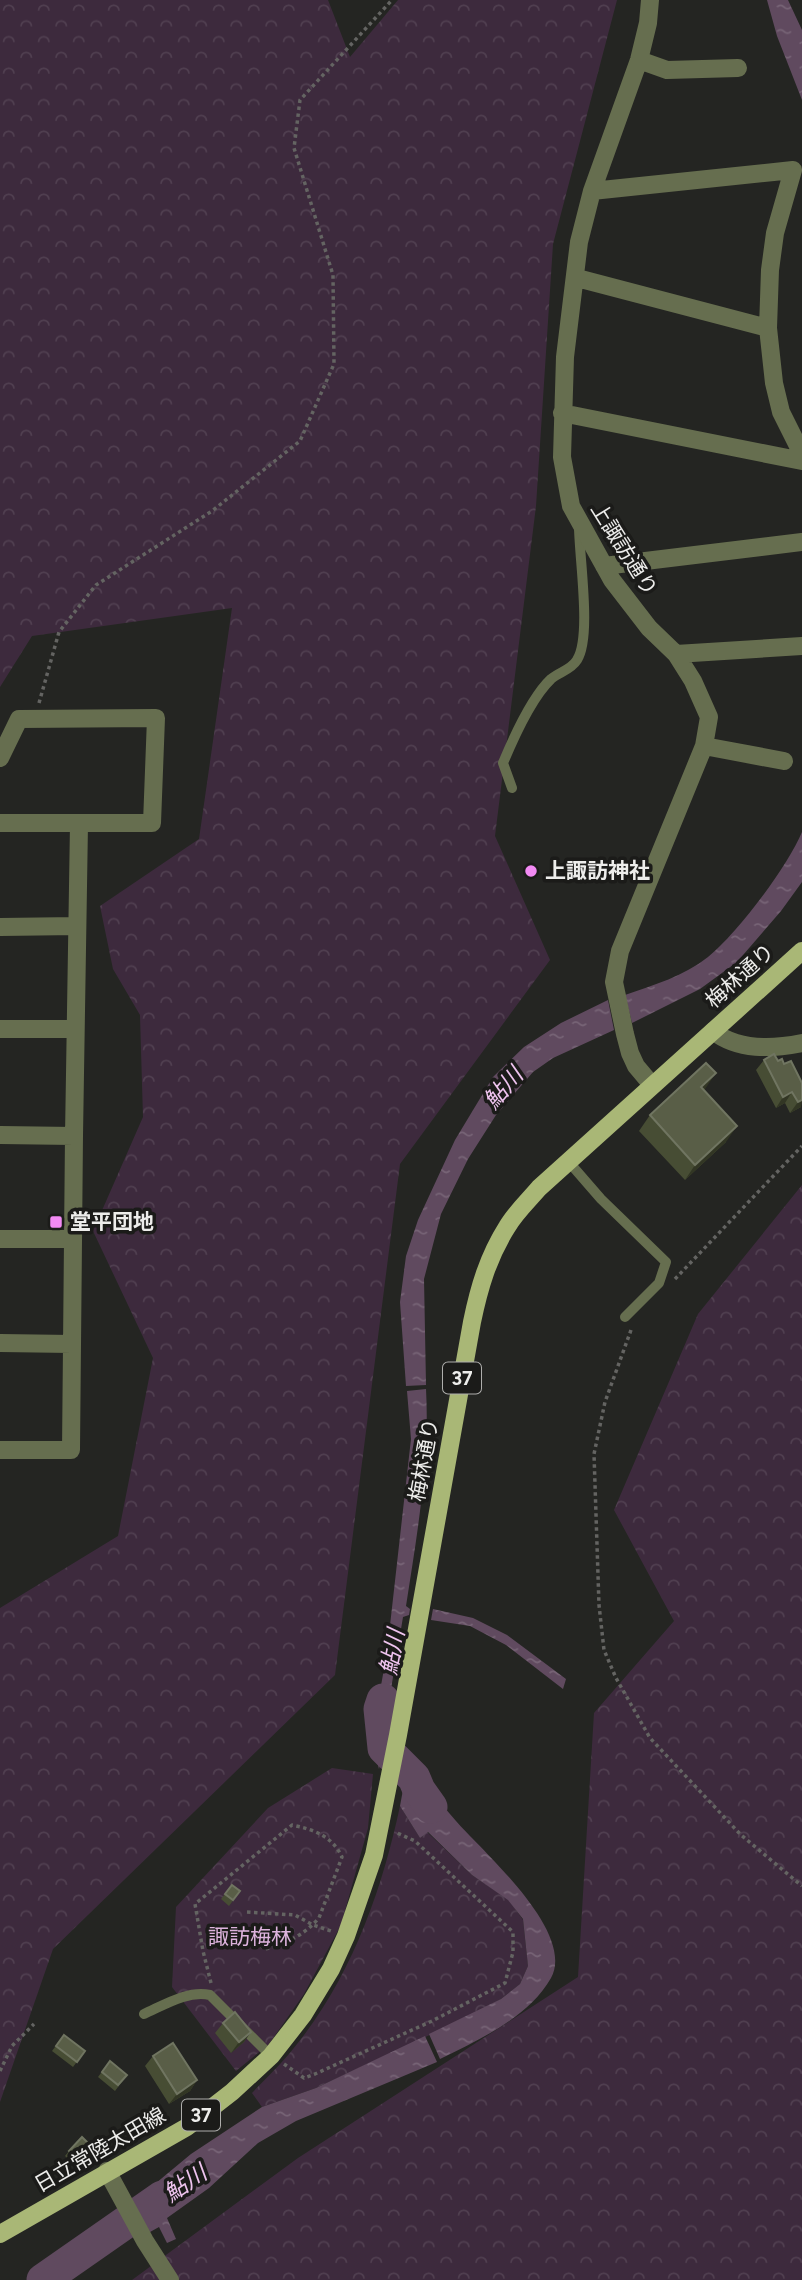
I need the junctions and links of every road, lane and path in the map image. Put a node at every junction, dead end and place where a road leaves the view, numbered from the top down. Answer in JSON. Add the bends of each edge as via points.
{"nodes":[{"id":1,"x":392,"y":0,"type":"edge"},
{"id":2,"x":650,"y":0,"type":"edge"},
{"id":3,"x":639,"y":60,"type":"junction"},
{"id":4,"x":738,"y":68,"type":"dead end"},
{"id":5,"x":593,"y":191,"type":"junction"},
{"id":6,"x":577,"y":278,"type":"junction"},
{"id":7,"x":768,"y":328,"type":"junction"},
{"id":8,"x":562,"y":413,"type":"junction"},
{"id":9,"x":802,"y":454,"type":"edge"},
{"id":10,"x":802,"y":461,"type":"edge"},
{"id":11,"x":579,"y":519,"type":"junction"},
{"id":12,"x":802,"y":542,"type":"edge"},
{"id":13,"x":604,"y":566,"type":"junction"},
{"id":14,"x":802,"y":646,"type":"edge"},
{"id":15,"x":676,"y":654,"type":"junction"},
{"id":16,"x":39,"y":704,"type":"dead end"},
{"id":17,"x":704,"y":746,"type":"junction"},
{"id":18,"x":0,"y":758,"type":"edge"},
{"id":19,"x":784,"y":761,"type":"dead end"},
{"id":20,"x":512,"y":788,"type":"dead end"},
{"id":21,"x":0,"y":822,"type":"edge"},
{"id":22,"x":79,"y":824,"type":"junction"},
{"id":23,"x":77,"y":926,"type":"junction"},
{"id":24,"x":0,"y":927,"type":"edge"},
{"id":25,"x":802,"y":951,"type":"edge"},
{"id":26,"x":0,"y":1029,"type":"edge"},
{"id":27,"x":75,"y":1029,"type":"junction"},
{"id":28,"x":713,"y":1031,"type":"junction"},
{"id":29,"x":802,"y":1043,"type":"edge"},
{"id":30,"x":652,"y":1085,"type":"junction"},
{"id":31,"x":0,"y":1135,"type":"edge"},
{"id":32,"x":74,"y":1136,"type":"junction"},
{"id":33,"x":802,"y":1146,"type":"edge"},
{"id":34,"x":568,"y":1161,"type":"junction"},
{"id":35,"x":0,"y":1239,"type":"edge"},
{"id":36,"x":73,"y":1239,"type":"junction"},
{"id":37,"x":674,"y":1281,"type":"dead end"},
{"id":38,"x":625,"y":1317,"type":"dead end"},
{"id":39,"x":638,"y":1322,"type":"dead end"},
{"id":40,"x":0,"y":1343,"type":"edge"},
{"id":41,"x":72,"y":1344,"type":"junction"},
{"id":42,"x":0,"y":1450,"type":"edge"},
{"id":43,"x":380,"y":1826,"type":"junction"},
{"id":44,"x":802,"y":1886,"type":"edge"},
{"id":45,"x":247,"y":1912,"type":"dead end"},
{"id":46,"x":313,"y":1925,"type":"junction"},
{"id":47,"x":346,"y":1936,"type":"junction"},
{"id":48,"x":261,"y":1946,"type":"dead end"},
{"id":49,"x":220,"y":2003,"type":"junction"},
{"id":50,"x":144,"y":2014,"type":"dead end"},
{"id":51,"x":34,"y":2024,"type":"dead end"},
{"id":52,"x":271,"y":2056,"type":"junction"},
{"id":53,"x":0,"y":2071,"type":"edge"},
{"id":54,"x":107,"y":2171,"type":"junction"},
{"id":55,"x":0,"y":2234,"type":"edge"},
{"id":56,"x":170,"y":2280,"type":"edge"}],
"edges":[{"from":1,"to":16,"type":"path","via":[[300,100],[294,148],[333,275],[334,364],[300,441],[212,512],[96,585],[59,632]]},
{"from":2,"to":3,"type":"street","name":"上諏訪通り"},
{"from":3,"to":4,"type":"street","via":[[667,70]]},
{"from":3,"to":5,"type":"street","name":"上諏訪通り"},
{"from":5,"to":6,"type":"street","name":"上諏訪通り","via":[[579,243]]},
{"from":5,"to":7,"type":"street","via":[[793,170],[775,233]]},
{"from":6,"to":7,"type":"street"},
{"from":6,"to":8,"type":"street","name":"上諏訪通り"},
{"from":7,"to":9,"type":"street","via":[[780,412]]},
{"from":8,"to":10,"type":"street"},
{"from":8,"to":11,"type":"street","name":"上諏訪通り","via":[[562,457],[571,506]]},
{"from":11,"to":13,"type":"street","name":"上諏訪通り"},
{"from":11,"to":20,"type":"lane","via":[[583,646],[576,661],[551,680],[524,718],[503,763]]},
{"from":12,"to":13,"type":"street"},
{"from":13,"to":15,"type":"street","name":"上諏訪通り","via":[[649,628]]},
{"from":14,"to":15,"type":"street"},
{"from":15,"to":17,"type":"street","name":"上諏訪通り","via":[[709,717]]},
{"from":17,"to":19,"type":"street"},
{"from":17,"to":30,"type":"street","name":"上諏訪通り","via":[[615,972],[615,992],[630,1053]]},
{"from":18,"to":22,"type":"street","via":[[19,719],[156,718],[152,823]]},
{"from":21,"to":22,"type":"street"},
{"from":22,"to":23,"type":"street"},
{"from":23,"to":24,"type":"street"},
{"from":23,"to":27,"type":"street"},
{"from":25,"to":28,"type":"main road","name":"梅林通り","number":"37"},
{"from":26,"to":27,"type":"street"},
{"from":27,"to":32,"type":"street"},
{"from":28,"to":29,"type":"street","via":[[724,1040],[743,1045],[778,1048]]},
{"from":28,"to":30,"type":"main road","name":"梅林通り","number":"37"},
{"from":30,"to":34,"type":"main road","name":"梅林通り","number":"37"},
{"from":31,"to":32,"type":"street"},
{"from":32,"to":36,"type":"street"},
{"from":33,"to":37,"type":"path"},
{"from":34,"to":38,"type":"lane","via":[[666,1262],[659,1283]]},
{"from":34,"to":43,"type":"main road","name":"梅林通り","number":"37","via":[[508,1225],[480,1288]]},
{"from":35,"to":36,"type":"street"},
{"from":36,"to":41,"type":"street"},
{"from":39,"to":44,"type":"path","via":[[629,1333],[605,1402],[594,1454],[598,1605],[604,1650],[650,1738],[740,1835]]},
{"from":40,"to":41,"type":"street"},
{"from":41,"to":42,"type":"street","via":[[71,1450]]},
{"from":43,"to":47,"type":"main road","name":"梅林通り","number":"37"},
{"from":43,"to":52,"type":"path","via":[[415,1842],[513,1932],[505,1983],[304,2078]]},
{"from":45,"to":46,"type":"path","via":[[295,1915]]},
{"from":46,"to":47,"type":"path"},
{"from":46,"to":48,"type":"path","via":[[285,1945],[265,1950]]},
{"from":46,"to":49,"type":"path","via":[[342,1857],[335,1843],[314,1829],[292,1825],[195,1904],[202,1951]]},
{"from":47,"to":52,"type":"main road","name":"日立常陸太田線","number":"37","via":[[303,2015]]},
{"from":49,"to":50,"type":"lane","via":[[203,1993]]},
{"from":49,"to":52,"type":"lane"},
{"from":51,"to":53,"type":"path","via":[[12,2046]]},
{"from":52,"to":54,"type":"main road","name":"日立常陸太田線","number":"37","via":[[187,2127]]},
{"from":54,"to":55,"type":"main road","name":"日立常陸太田線","number":"37"},
{"from":54,"to":56,"type":"street"}]}
